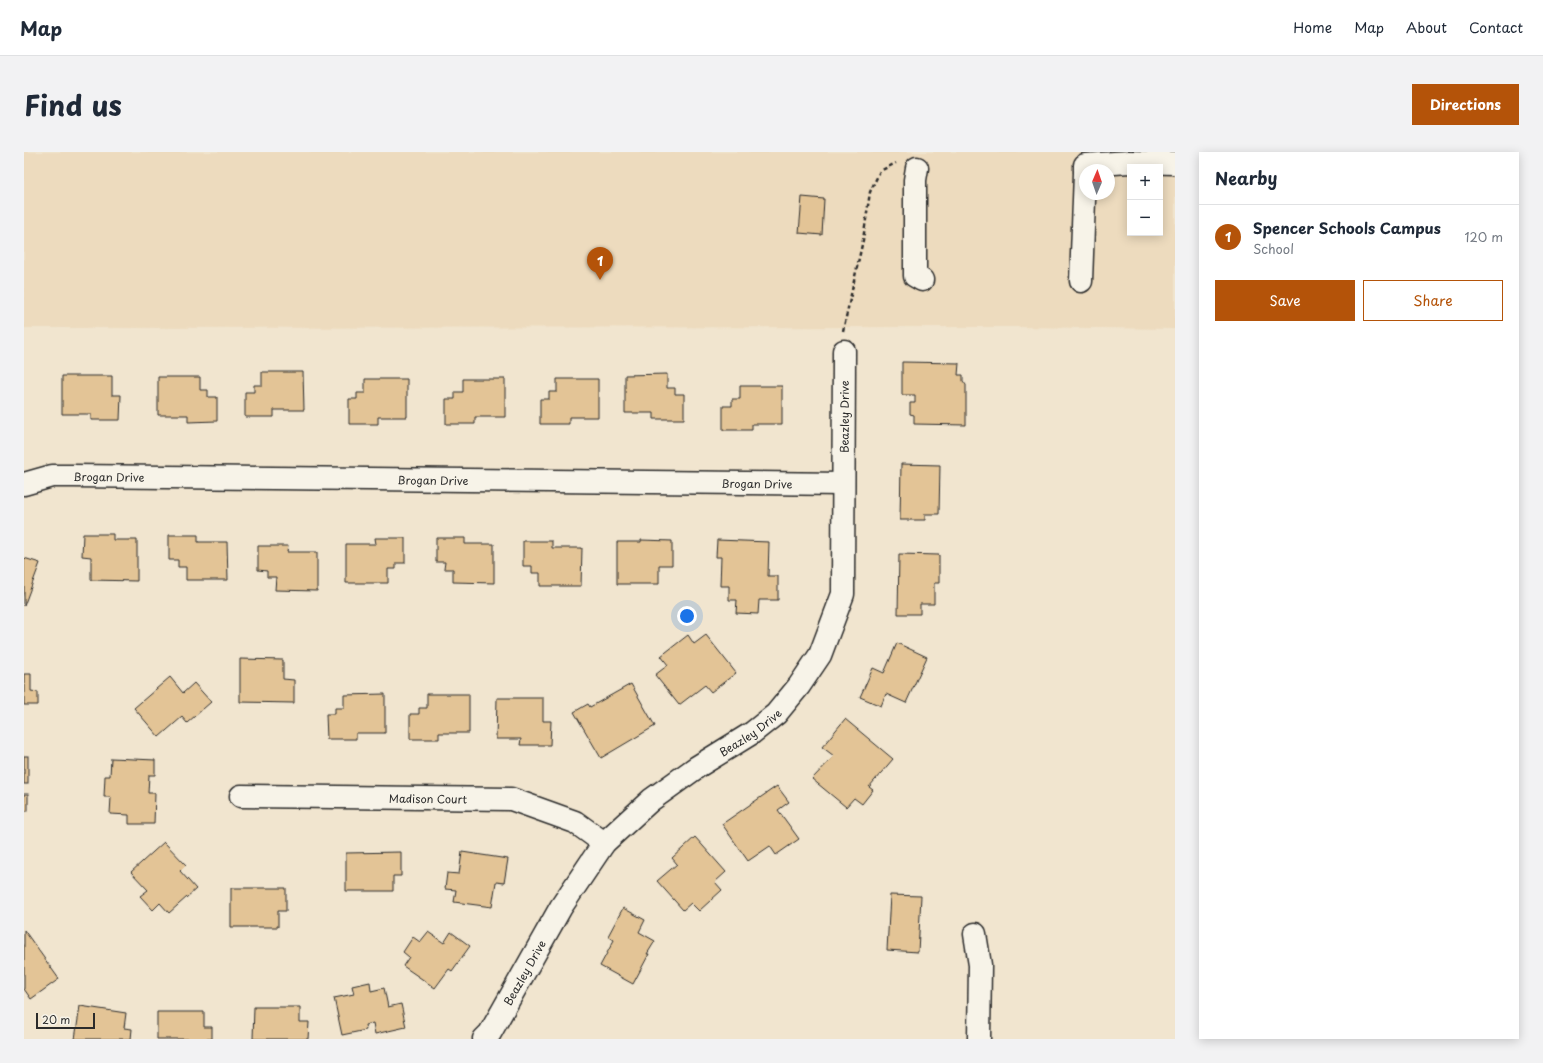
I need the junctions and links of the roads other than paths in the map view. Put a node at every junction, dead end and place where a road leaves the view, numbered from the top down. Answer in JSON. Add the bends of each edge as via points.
{"nodes":[{"id":1,"x":1175,"y":163,"type":"edge"},
{"id":2,"x":1100,"y":164,"type":"edge"},
{"id":3,"x":908,"y":165,"type":"road end"},
{"id":4,"x":1084,"y":200,"type":"edge"},
{"id":5,"x":922,"y":280,"type":"dead end"},
{"id":6,"x":1081,"y":281,"type":"dead end"},
{"id":7,"x":844,"y":351,"type":"road end"},
{"id":8,"x":24,"y":484,"type":"edge"},
{"id":9,"x":843,"y":484,"type":"junction"},
{"id":10,"x":241,"y":796,"type":"dead end"},
{"id":11,"x":604,"y":844,"type":"junction"},
{"id":12,"x":975,"y":934,"type":"dead end"},
{"id":13,"x":484,"y":1039,"type":"edge"},
{"id":14,"x":979,"y":1039,"type":"edge"}],
"edges":[{"from":1,"to":2,"type":"street"},
{"from":3,"to":5,"type":"street","via":[[915,180],[915,276]]},
{"from":4,"to":6,"type":"street"},
{"from":7,"to":9,"type":"street","name":"Beazley Drive"},
{"from":8,"to":9,"type":"street","name":"Brogan Drive","via":[[52,476],[81,476]]},
{"from":9,"to":11,"type":"street","name":"Beazley Drive","via":[[843,594],[820,654],[799,686],[776,714],[752,733],[697,767],[651,800]]},
{"from":10,"to":11,"type":"street","name":"Madison Court","via":[[511,799],[576,822]]},
{"from":11,"to":13,"type":"street","name":"Beazley Drive","via":[[561,907],[490,1033]]},
{"from":12,"to":14,"type":"street","via":[[980,965]]}]}
